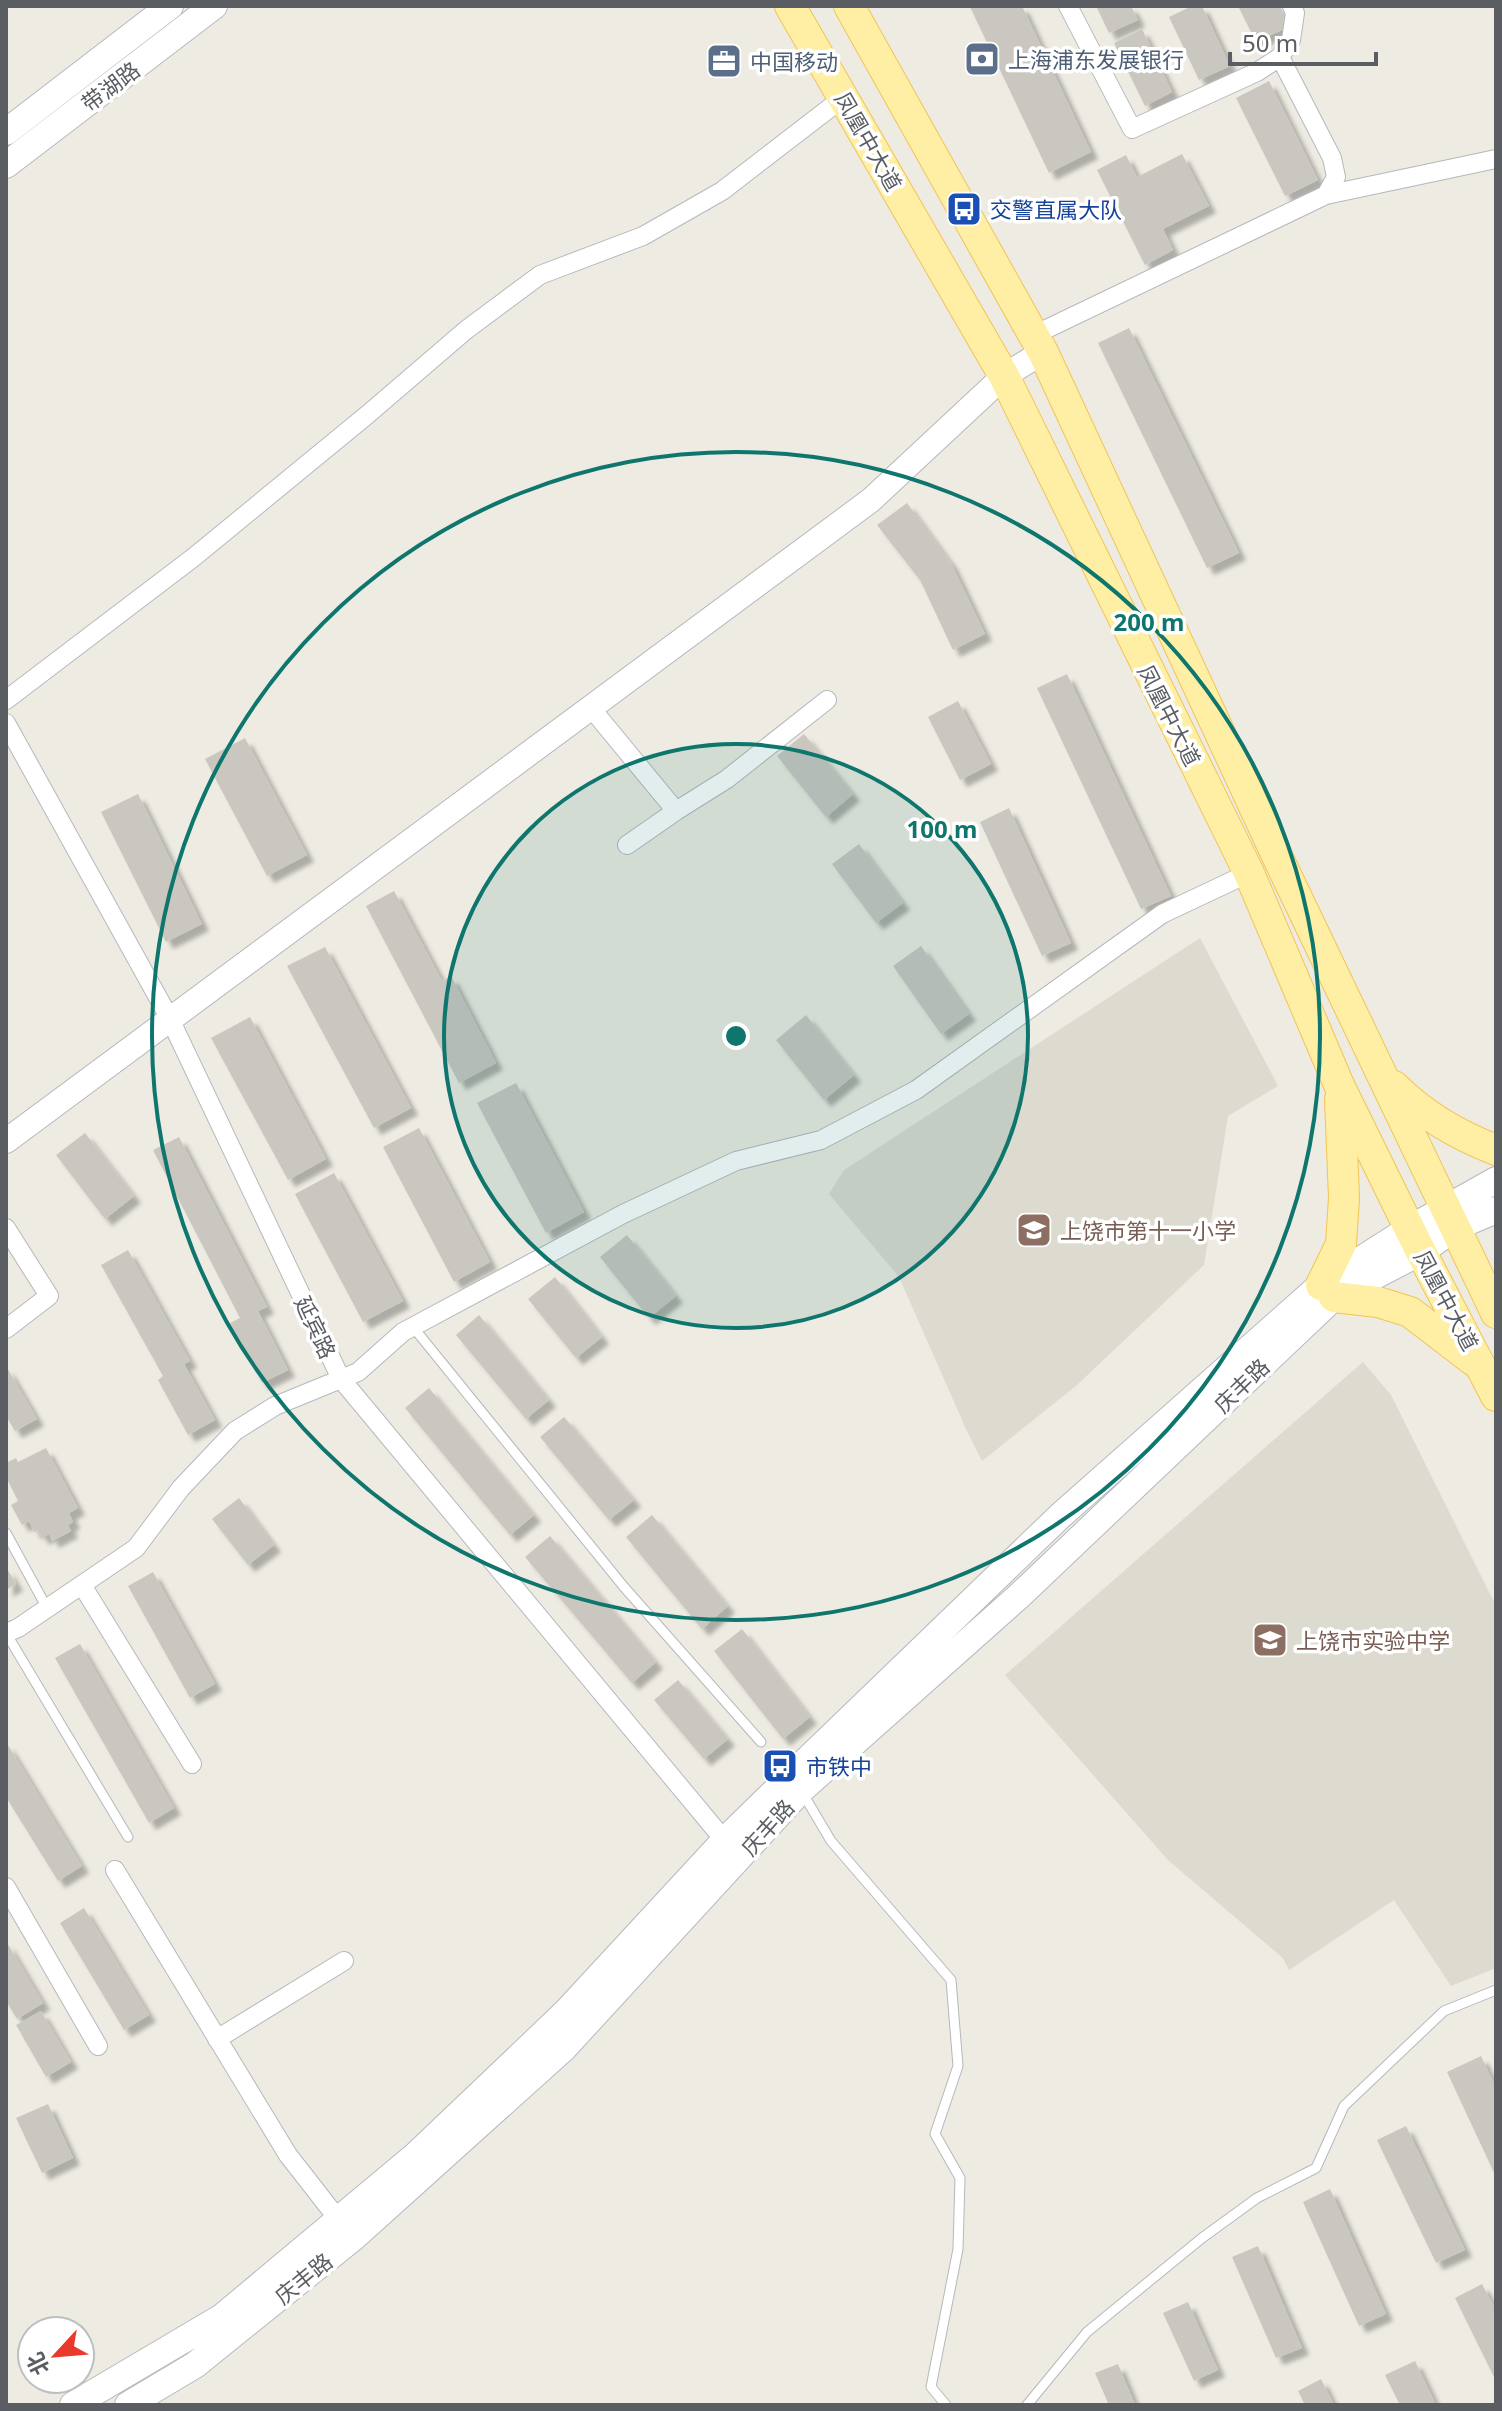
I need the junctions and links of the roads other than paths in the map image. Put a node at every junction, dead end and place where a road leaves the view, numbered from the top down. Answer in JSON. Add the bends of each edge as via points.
{"nodes":[{"id":1,"x":170,"y":6,"type":"edge"},
{"id":2,"x":214,"y":6,"type":"edge"},
{"id":3,"x":790,"y":6,"type":"edge"},
{"id":4,"x":849,"y":6,"type":"edge"},
{"id":5,"x":1068,"y":6,"type":"edge"},
{"id":6,"x":1292,"y":6,"type":"edge"},
{"id":7,"x":1280,"y":57,"type":"junction"},
{"id":8,"x":844,"y":97,"type":"junction"},
{"id":9,"x":6,"y":132,"type":"edge"},
{"id":10,"x":1496,"y":159,"type":"edge"},
{"id":11,"x":6,"y":165,"type":"edge"},
{"id":12,"x":1326,"y":195,"type":"junction"},
{"id":13,"x":1038,"y":343,"type":"junction"},
{"id":14,"x":1004,"y":376,"type":"junction"},
{"id":15,"x":6,"y":700,"type":"edge"},
{"id":16,"x":827,"y":700,"type":"dead end"},
{"id":17,"x":591,"y":708,"type":"junction"},
{"id":18,"x":6,"y":723,"type":"edge"},
{"id":19,"x":676,"y":811,"type":"junction"},
{"id":20,"x":627,"y":845,"type":"dead end"},
{"id":21,"x":1249,"y":873,"type":"junction"},
{"id":22,"x":170,"y":1019,"type":"junction"},
{"id":23,"x":1382,"y":1074,"type":"junction"},
{"id":24,"x":1339,"y":1085,"type":"junction"},
{"id":25,"x":6,"y":1141,"type":"edge"},
{"id":26,"x":1496,"y":1150,"type":"edge"},
{"id":27,"x":1496,"y":1180,"type":"edge"},
{"id":28,"x":1496,"y":1210,"type":"edge"},
{"id":29,"x":1451,"y":1217,"type":"junction"},
{"id":30,"x":6,"y":1228,"type":"edge"},
{"id":31,"x":1415,"y":1241,"type":"junction"},
{"id":32,"x":1328,"y":1291,"type":"junction"},
{"id":33,"x":1496,"y":1313,"type":"edge"},
{"id":34,"x":413,"y":1327,"type":"junction"},
{"id":35,"x":6,"y":1329,"type":"edge"},
{"id":36,"x":1483,"y":1368,"type":"junction"},
{"id":37,"x":341,"y":1379,"type":"junction"},
{"id":38,"x":1496,"y":1396,"type":"edge"},
{"id":39,"x":6,"y":1533,"type":"edge"},
{"id":40,"x":82,"y":1585,"type":"junction"},
{"id":41,"x":47,"y":1608,"type":"junction"},
{"id":42,"x":6,"y":1633,"type":"edge"},
{"id":43,"x":761,"y":1742,"type":"dead end"},
{"id":44,"x":192,"y":1764,"type":"dead end"},
{"id":45,"x":801,"y":1790,"type":"junction"},
{"id":46,"x":128,"y":1837,"type":"dead end"},
{"id":47,"x":731,"y":1849,"type":"junction"},
{"id":48,"x":115,"y":1870,"type":"dead end"},
{"id":49,"x":6,"y":1887,"type":"edge"},
{"id":50,"x":344,"y":1961,"type":"dead end"},
{"id":51,"x":1496,"y":1990,"type":"edge"},
{"id":52,"x":217,"y":2039,"type":"junction"},
{"id":53,"x":98,"y":2046,"type":"dead end"},
{"id":54,"x":346,"y":2229,"type":"junction"},
{"id":55,"x":73,"y":2405,"type":"edge"},
{"id":56,"x":128,"y":2405,"type":"edge"},
{"id":57,"x":946,"y":2405,"type":"edge"},
{"id":58,"x":1027,"y":2405,"type":"edge"}],
"edges":[{"from":1,"to":9,"type":"main road","name":"带湖路"},
{"from":2,"to":11,"type":"main road","name":"带湖路"},
{"from":3,"to":8,"type":"main road","name":"凤凰中大道"},
{"from":4,"to":13,"type":"main road","name":"凤凰中大道"},
{"from":5,"to":7,"type":"street","via":[[1132,129]]},
{"from":6,"to":7,"type":"street","via":[[1291,40]]},
{"from":7,"to":12,"type":"street","via":[[1332,158],[1336,177]]},
{"from":8,"to":14,"type":"main road","name":"凤凰中大道"},
{"from":8,"to":15,"type":"street","via":[[722,191],[643,236],[540,275],[466,330],[194,557]]},
{"from":10,"to":12,"type":"street"},
{"from":12,"to":13,"type":"street"},
{"from":13,"to":14,"type":"street"},
{"from":13,"to":23,"type":"main road","name":"凤凰中大道"},
{"from":14,"to":17,"type":"street","via":[[871,500]]},
{"from":14,"to":21,"type":"main road","name":"凤凰中大道"},
{"from":16,"to":19,"type":"street","via":[[727,779]]},
{"from":17,"to":19,"type":"street"},
{"from":17,"to":22,"type":"street"},
{"from":18,"to":22,"type":"street","name":"延宾路"},
{"from":19,"to":20,"type":"street"},
{"from":21,"to":24,"type":"main road","name":"凤凰中大道"},
{"from":21,"to":34,"type":"street","via":[[1162,914],[916,1090],[821,1140],[736,1161],[694,1180]]},
{"from":22,"to":25,"type":"street"},
{"from":22,"to":37,"type":"street","name":"延宾路"},
{"from":23,"to":26,"type":"main road","via":[[1409,1101],[1458,1135]]},
{"from":23,"to":29,"type":"main road","name":"凤凰中大道"},
{"from":24,"to":31,"type":"main road","name":"凤凰中大道"},
{"from":24,"to":32,"type":"main road","via":[[1344,1198],[1341,1244]]},
{"from":27,"to":29,"type":"main road"},
{"from":28,"to":29,"type":"main road"},
{"from":29,"to":31,"type":"main road"},
{"from":29,"to":33,"type":"main road","name":"凤凰中大道"},
{"from":30,"to":35,"type":"street","via":[[49,1296]]},
{"from":31,"to":32,"type":"main road"},
{"from":31,"to":36,"type":"main road","name":"凤凰中大道"},
{"from":32,"to":36,"type":"main road","via":[[1410,1312]]},
{"from":32,"to":45,"type":"main road","name":"庆丰路","via":[[1019,1596]]},
{"from":32,"to":47,"type":"main road","via":[[1060,1516]]},
{"from":34,"to":37,"type":"street","via":[[358,1372]]},
{"from":34,"to":43,"type":"lane","via":[[624,1587]]},
{"from":36,"to":38,"type":"main road","name":"凤凰中大道"},
{"from":37,"to":40,"type":"street","via":[[275,1406],[235,1431],[181,1488],[136,1548]]},
{"from":37,"to":47,"type":"street","name":"延宾路"},
{"from":39,"to":41,"type":"lane"},
{"from":40,"to":41,"type":"street"},
{"from":40,"to":44,"type":"street"},
{"from":41,"to":42,"type":"street"},
{"from":42,"to":46,"type":"lane"},
{"from":45,"to":47,"type":"main road","name":"庆丰路"},
{"from":45,"to":57,"type":"lane","via":[[831,1841],[951,1980],[958,2066],[935,2134],[960,2178],[958,2249],[931,2387]]},
{"from":47,"to":54,"type":"main road","name":"庆丰路","via":[[564,2048]]},
{"from":48,"to":52,"type":"street"},
{"from":49,"to":53,"type":"street"},
{"from":50,"to":52,"type":"street"},
{"from":51,"to":58,"type":"lane","via":[[1444,2011],[1344,2106],[1316,2168],[1257,2198],[1087,2332]]},
{"from":52,"to":54,"type":"street","via":[[288,2155]]},
{"from":54,"to":55,"type":"main road","via":[[222,2317]]},
{"from":54,"to":56,"type":"main road","name":"庆丰路","via":[[195,2365]]}]}
